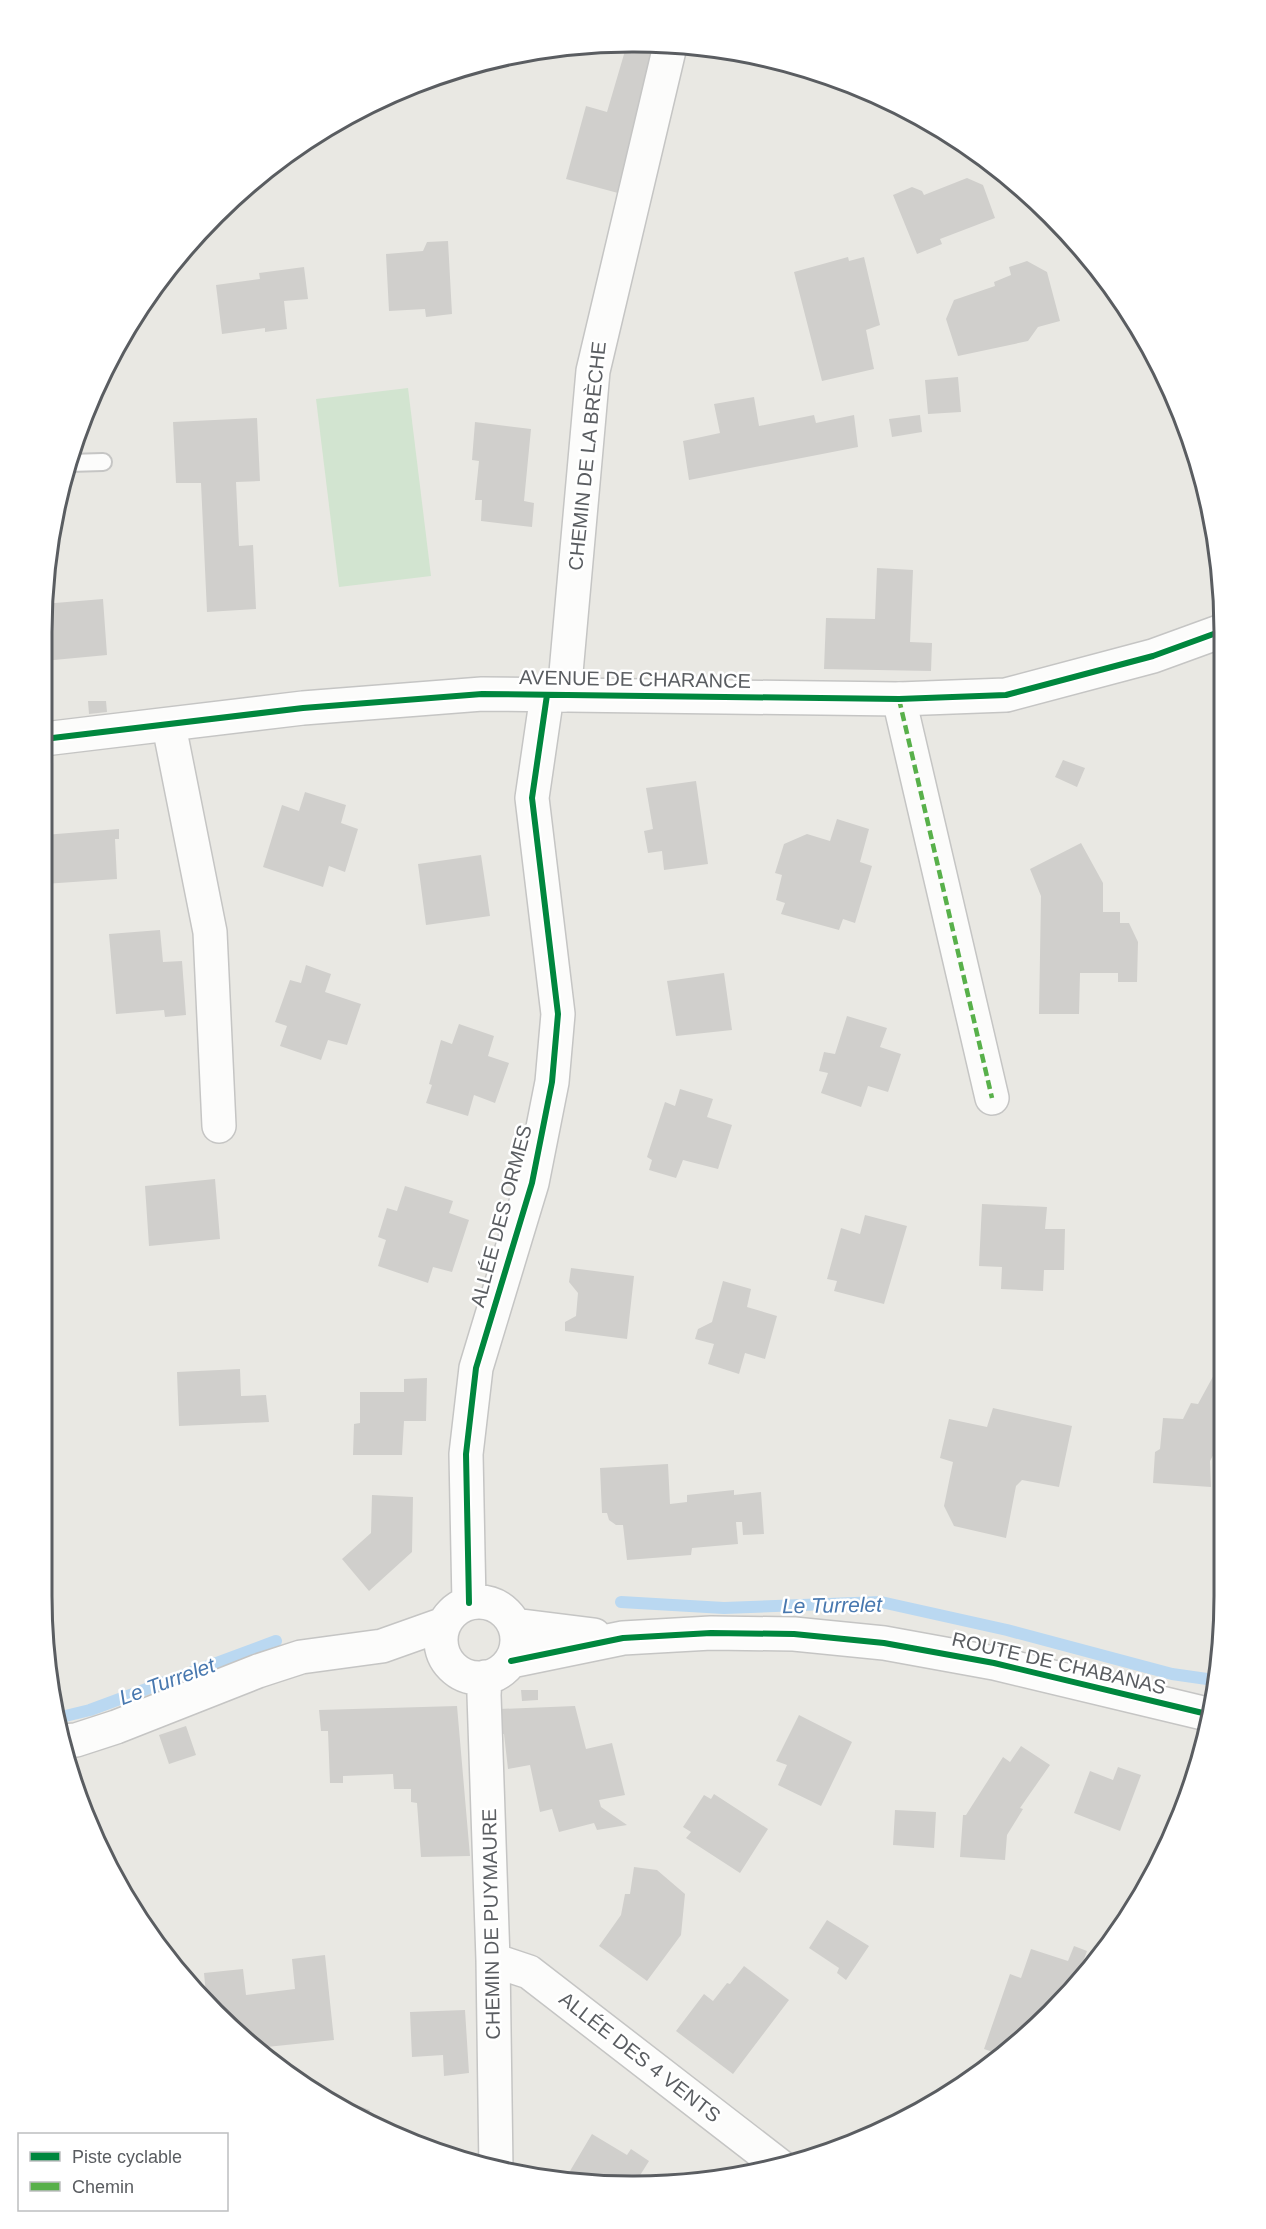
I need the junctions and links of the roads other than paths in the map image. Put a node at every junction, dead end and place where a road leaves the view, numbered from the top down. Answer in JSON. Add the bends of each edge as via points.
{"nodes":[{"id":1,"x":668,"y":54,"type":"edge"},
{"id":2,"x":104,"y":462,"type":"dead end"},
{"id":3,"x":78,"y":463,"type":"edge"},
{"id":4,"x":1214,"y":634,"type":"edge"},
{"id":5,"x":556,"y":695,"type":"junction"},
{"id":6,"x":899,"y":699,"type":"junction"},
{"id":7,"x":169,"y":726,"type":"junction"},
{"id":8,"x":52,"y":738,"type":"edge"},
{"id":9,"x":992,"y":1098,"type":"dead end"},
{"id":10,"x":219,"y":1126,"type":"dead end"},
{"id":11,"x":469,"y":1603,"type":"junction"},
{"id":12,"x":444,"y":1624,"type":"junction"},
{"id":13,"x":514,"y":1625,"type":"junction"},
{"id":14,"x":623,"y":1638,"type":"junction"},
{"id":15,"x":382,"y":1646,"type":"junction"},
{"id":16,"x":446,"y":1661,"type":"junction"},
{"id":17,"x":498,"y":1669,"type":"junction"},
{"id":18,"x":1201,"y":1713,"type":"edge"},
{"id":19,"x":71,"y":1740,"type":"edge"},
{"id":20,"x":493,"y":1960,"type":"junction"},
{"id":21,"x":772,"y":2159,"type":"edge"},
{"id":22,"x":496,"y":2160,"type":"edge"}],
"edges":[{"from":1,"to":5,"type":"street","name":"CHEMIN DE LA BRÈCHE","via":[[593,371]]},
{"from":2,"to":3,"type":"lane"},
{"from":4,"to":6,"type":"street","name":"AVENUE DE CHARANCE","via":[[1153,656],[1006,695]]},
{"from":5,"to":6,"type":"street","name":"AVENUE DE CHARANCE"},
{"from":5,"to":7,"type":"street","name":"AVENUE DE CHARANCE","via":[[482,693],[303,708]]},
{"from":5,"to":11,"type":"street","name":"ALLÉE DES ORMES","via":[[532,798],[558,1014],[552,1082],[532,1183],[476,1368],[466,1454]]},
{"from":6,"to":9,"type":"street"},
{"from":7,"to":8,"type":"street","name":"AVENUE DE CHARANCE"},
{"from":7,"to":10,"type":"street","via":[[210,932]]},
{"from":11,"to":12,"type":"street","via":[[452,1613]]},
{"from":11,"to":13,"type":"street","via":[[498,1606]]},
{"from":12,"to":15,"type":"street"},
{"from":12,"to":16,"type":"street","via":[[441,1637]]},
{"from":13,"to":14,"type":"street","name":"ROUTE DE CHABANAS"},
{"from":13,"to":17,"type":"street","via":[[518,1637],[516,1650]]},
{"from":14,"to":17,"type":"street","name":"ROUTE DE CHABANAS"},
{"from":14,"to":18,"type":"street","name":"ROUTE DE CHABANAS","via":[[794,1634],[884,1643],[994,1663]]},
{"from":15,"to":16,"type":"street"},
{"from":15,"to":19,"type":"street","via":[[301,1657]]},
{"from":16,"to":17,"type":"street","via":[[466,1677]]},
{"from":17,"to":20,"type":"street","name":"CHEMIN DE PUYMAURE","via":[[484,1706]]},
{"from":20,"to":21,"type":"street","name":"ALLÉE DES 4 VENTS","via":[[529,1972]]},
{"from":20,"to":22,"type":"street","name":"CHEMIN DE PUYMAURE"}]}
